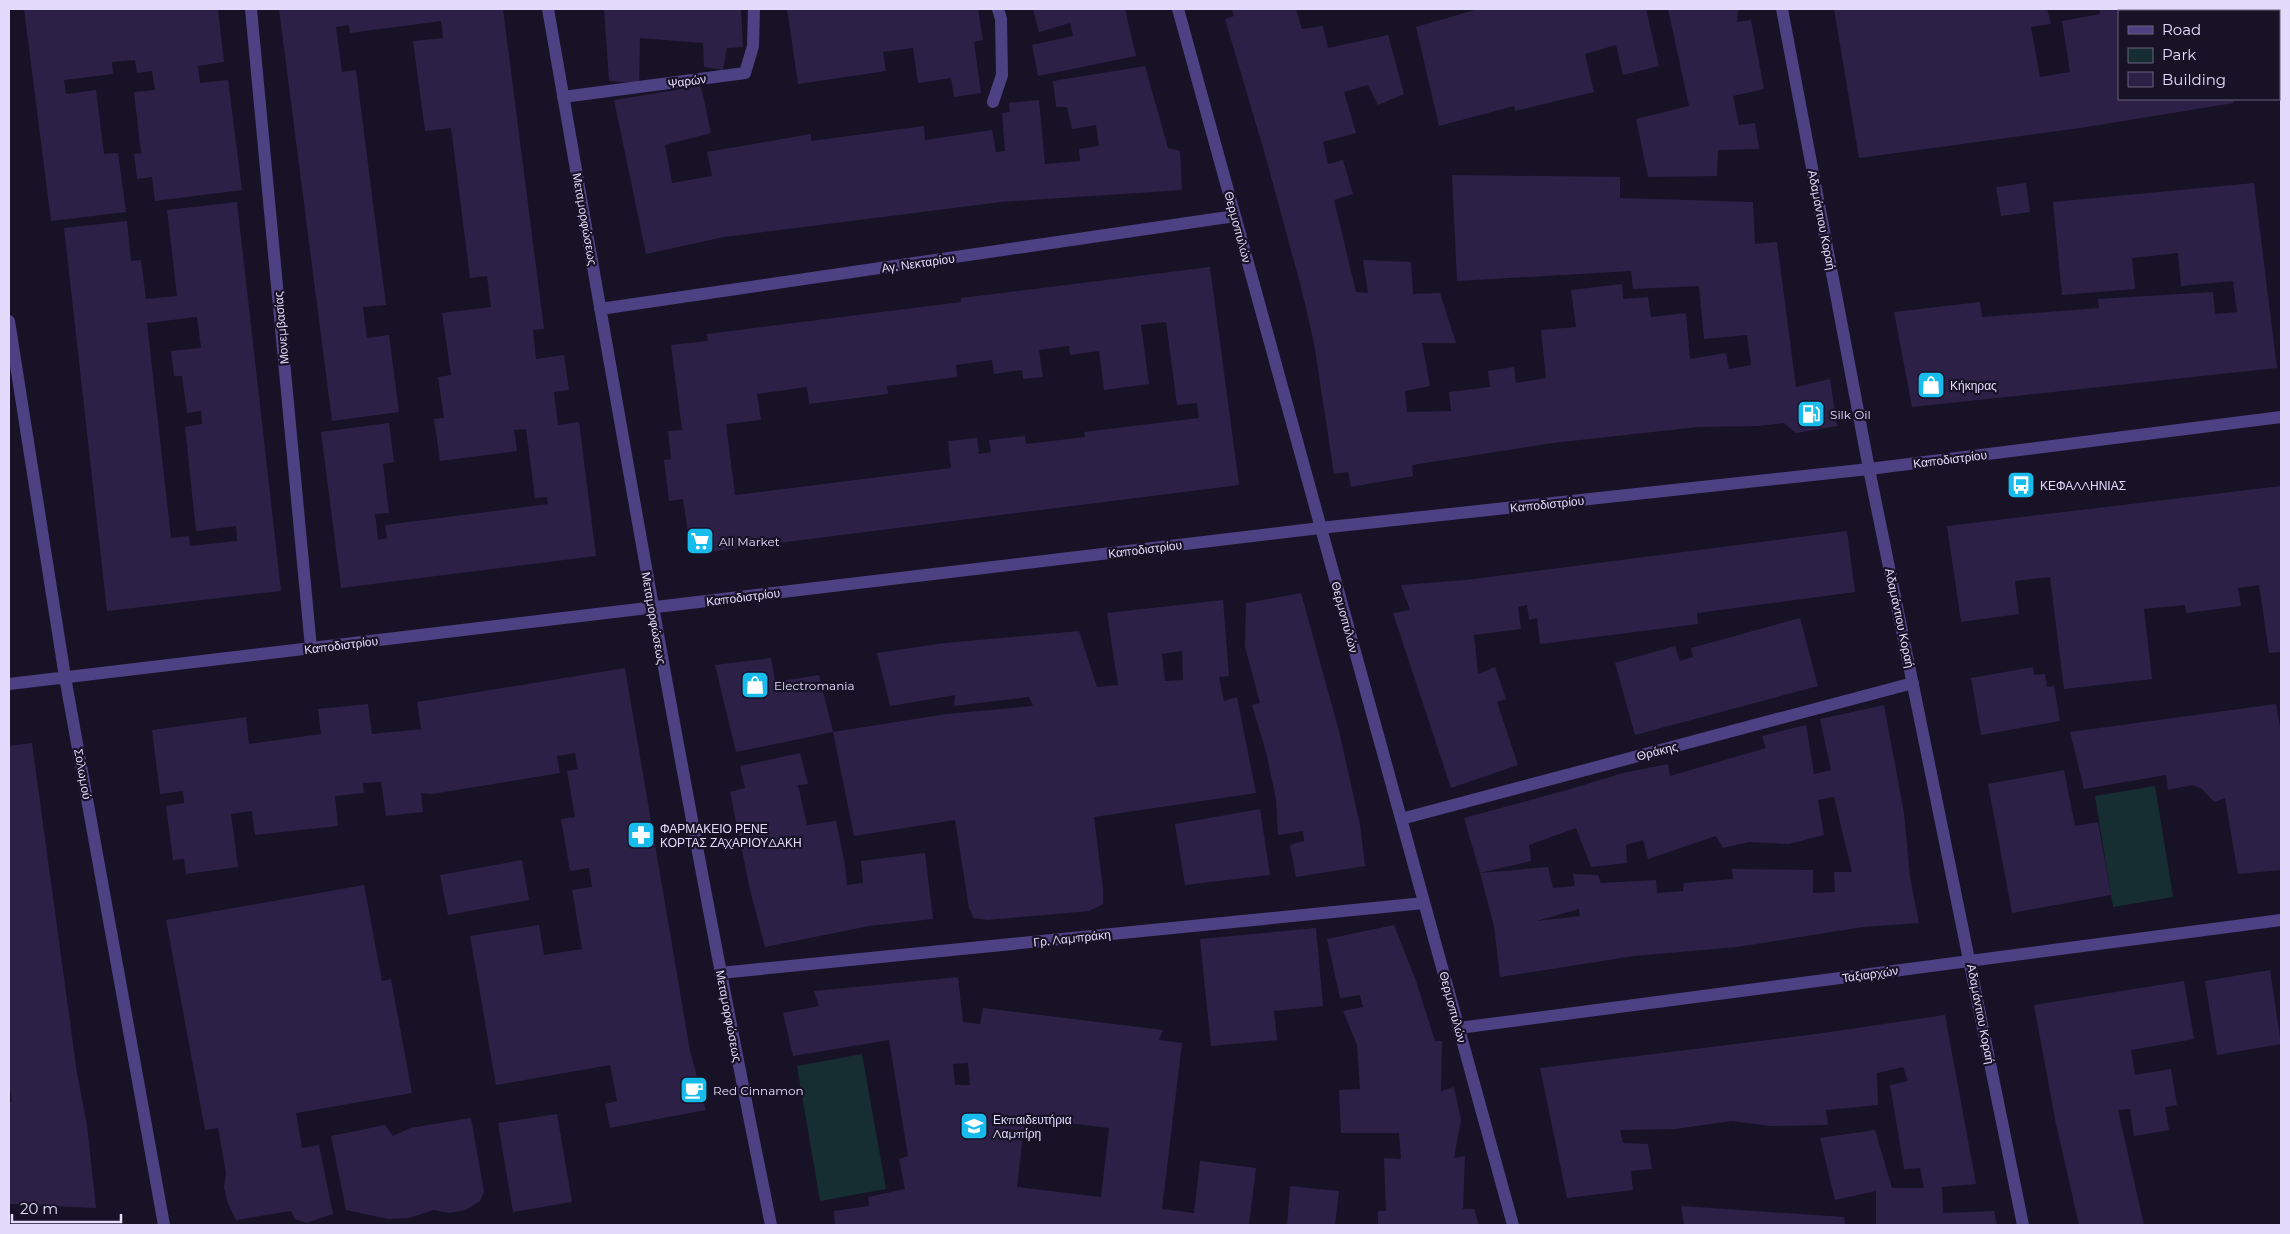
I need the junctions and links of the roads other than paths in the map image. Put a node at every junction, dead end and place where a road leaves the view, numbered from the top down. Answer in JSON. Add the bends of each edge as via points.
{"nodes":[{"id":1,"x":251,"y":9,"type":"edge"},
{"id":2,"x":548,"y":9,"type":"edge"},
{"id":3,"x":754,"y":9,"type":"edge"},
{"id":4,"x":998,"y":9,"type":"edge"},
{"id":5,"x":1178,"y":9,"type":"edge"},
{"id":6,"x":1782,"y":9,"type":"edge"},
{"id":7,"x":564,"y":97,"type":"junction"},
{"id":8,"x":993,"y":102,"type":"dead end"},
{"id":9,"x":1235,"y":216,"type":"junction"},
{"id":10,"x":600,"y":309,"type":"junction"},
{"id":11,"x":9,"y":321,"type":"edge"},
{"id":12,"x":2281,"y":417,"type":"edge"},
{"id":13,"x":1869,"y":469,"type":"junction"},
{"id":14,"x":1320,"y":528,"type":"junction"},
{"id":15,"x":652,"y":608,"type":"junction"},
{"id":16,"x":311,"y":648,"type":"junction"},
{"id":17,"x":66,"y":677,"type":"junction"},
{"id":18,"x":1913,"y":683,"type":"junction"},
{"id":19,"x":9,"y":684,"type":"edge"},
{"id":20,"x":1401,"y":819,"type":"junction"},
{"id":21,"x":1424,"y":903,"type":"junction"},
{"id":22,"x":2281,"y":920,"type":"edge"},
{"id":23,"x":1970,"y":960,"type":"junction"},
{"id":24,"x":720,"y":973,"type":"junction"},
{"id":25,"x":1458,"y":1028,"type":"junction"},
{"id":26,"x":164,"y":1225,"type":"edge"},
{"id":27,"x":771,"y":1225,"type":"edge"},
{"id":28,"x":1513,"y":1225,"type":"edge"},
{"id":29,"x":2023,"y":1225,"type":"edge"}],
"edges":[{"from":1,"to":16,"type":"street","name":"Μονεμβασίας"},
{"from":2,"to":7,"type":"street","name":"Μεταμορφώσεως"},
{"from":3,"to":7,"type":"street","name":"Ψαρών","via":[[753,46],[745,73]]},
{"from":4,"to":8,"type":"street","via":[[1002,76]]},
{"from":5,"to":9,"type":"street","name":"Θερμοπυλών"},
{"from":6,"to":13,"type":"street","name":"Αδαμάντιου Κοραή"},
{"from":7,"to":10,"type":"street","name":"Μεταμορφώσεως"},
{"from":9,"to":10,"type":"street","name":"Αγ. Νεκταρίου"},
{"from":9,"to":14,"type":"street","name":"Θερμοπυλών"},
{"from":10,"to":15,"type":"street","name":"Μεταμορφώσεως"},
{"from":11,"to":17,"type":"street","name":"Σολωμού"},
{"from":12,"to":13,"type":"street","name":"Καποδιστρίου"},
{"from":13,"to":14,"type":"street","name":"Καποδιστρίου"},
{"from":13,"to":18,"type":"street","name":"Αδαμάντιου Κοραή"},
{"from":14,"to":15,"type":"street","name":"Καποδιστρίου"},
{"from":14,"to":20,"type":"street","name":"Θερμοπυλών"},
{"from":15,"to":16,"type":"street","name":"Καποδιστρίου"},
{"from":15,"to":24,"type":"street","name":"Μεταμορφώσεως"},
{"from":16,"to":17,"type":"street","name":"Καποδιστρίου"},
{"from":17,"to":19,"type":"street","name":"Καποδιστρίου"},
{"from":17,"to":26,"type":"street","name":"Σολωμού"},
{"from":18,"to":20,"type":"street","name":"Θράκης"},
{"from":18,"to":23,"type":"street","name":"Αδαμάντιου Κοραή"},
{"from":20,"to":21,"type":"street","name":"Θερμοπυλών"},
{"from":21,"to":24,"type":"street","name":"Γρ. Λαμπράκη"},
{"from":21,"to":25,"type":"street","name":"Θερμοπυλών"},
{"from":22,"to":23,"type":"street","name":"Ταξιαρχών"},
{"from":23,"to":25,"type":"street","name":"Ταξιαρχών"},
{"from":23,"to":29,"type":"street","name":"Αδαμάντιου Κοραή"},
{"from":24,"to":27,"type":"street","name":"Μεταμορφώσεως"},
{"from":25,"to":28,"type":"street","name":"Θερμοπυλών"}]}
